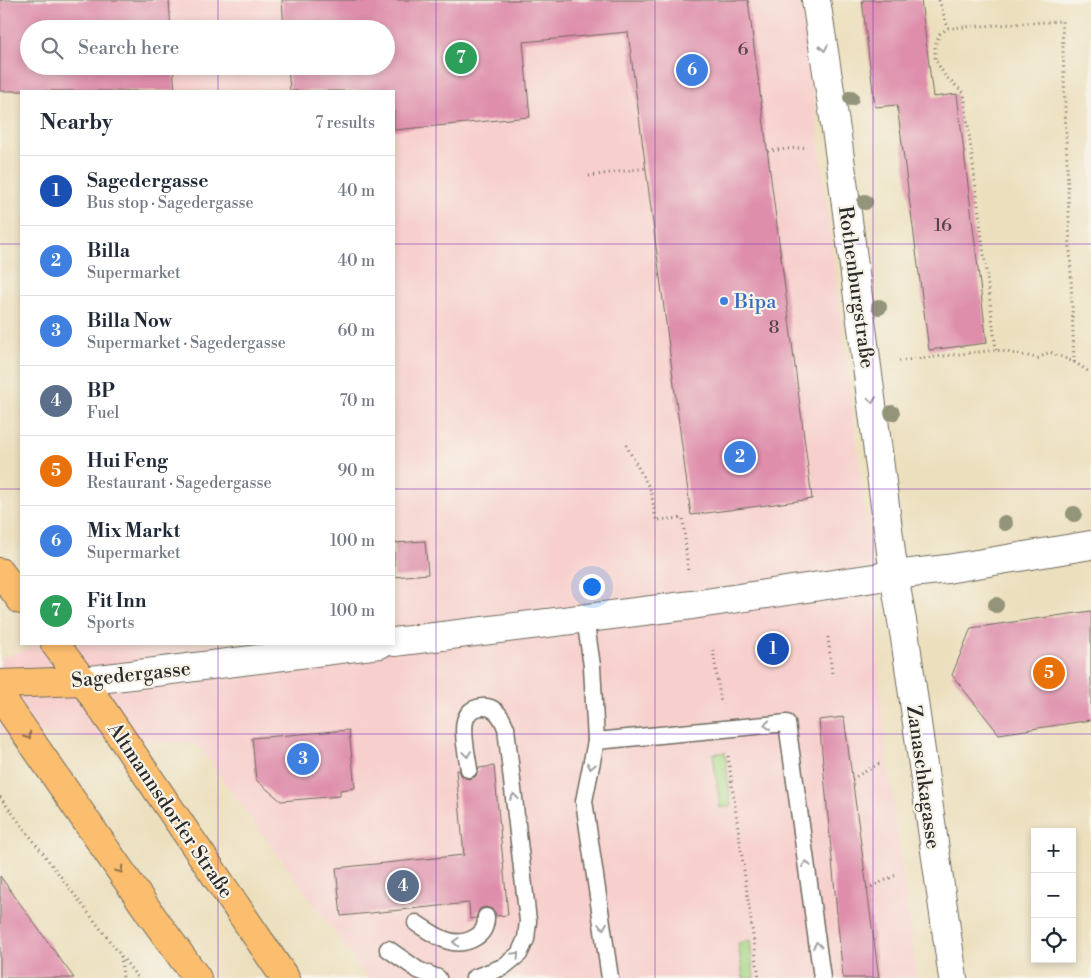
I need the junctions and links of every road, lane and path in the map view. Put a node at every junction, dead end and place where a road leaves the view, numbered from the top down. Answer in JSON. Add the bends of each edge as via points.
{"nodes":[{"id":1,"x":816,"y":0,"type":"edge"},
{"id":2,"x":939,"y":0,"type":"edge"},
{"id":3,"x":948,"y":28,"type":"junction"},
{"id":4,"x":646,"y":168,"type":"dead end"},
{"id":5,"x":589,"y":176,"type":"dead end"},
{"id":6,"x":996,"y":350,"type":"junction"},
{"id":7,"x":1074,"y":362,"type":"junction"},
{"id":8,"x":867,"y":364,"type":"junction"},
{"id":9,"x":1091,"y":373,"type":"edge"},
{"id":10,"x":626,"y":445,"type":"dead end"},
{"id":11,"x":1091,"y":545,"type":"edge"},
{"id":12,"x":0,"y":572,"type":"edge"},
{"id":13,"x":894,"y":575,"type":"junction"},
{"id":14,"x":20,"y":599,"type":"edge"},
{"id":15,"x":692,"y":605,"type":"junction"},
{"id":16,"x":585,"y":618,"type":"junction"},
{"id":17,"x":828,"y":637,"type":"dead end"},
{"id":18,"x":395,"y":642,"type":"edge"},
{"id":19,"x":56,"y":645,"type":"edge"},
{"id":20,"x":372,"y":645,"type":"edge"},
{"id":21,"x":713,"y":650,"type":"dead end"},
{"id":22,"x":832,"y":674,"type":"dead end"},
{"id":23,"x":83,"y":681,"type":"junction"},
{"id":24,"x":0,"y":684,"type":"edge"},
{"id":25,"x":0,"y":696,"type":"edge"},
{"id":26,"x":725,"y":729,"type":"junction"},
{"id":27,"x":596,"y":741,"type":"junction"},
{"id":28,"x":882,"y":762,"type":"dead end"},
{"id":29,"x":469,"y":769,"type":"dead end"},
{"id":30,"x":852,"y":779,"type":"dead end"},
{"id":31,"x":0,"y":797,"type":"edge"},
{"id":32,"x":896,"y":875,"type":"dead end"},
{"id":33,"x":867,"y":889,"type":"dead end"},
{"id":34,"x":486,"y":917,"type":"dead end"},
{"id":35,"x":416,"y":923,"type":"dead end"},
{"id":36,"x":388,"y":949,"type":"dead end"},
{"id":37,"x":121,"y":956,"type":"junction"},
{"id":38,"x":123,"y":978,"type":"edge"},
{"id":39,"x":138,"y":978,"type":"edge"},
{"id":40,"x":196,"y":978,"type":"edge"},
{"id":41,"x":284,"y":978,"type":"edge"},
{"id":42,"x":438,"y":978,"type":"edge"},
{"id":43,"x":474,"y":978,"type":"edge"},
{"id":44,"x":610,"y":978,"type":"edge"},
{"id":45,"x":759,"y":978,"type":"edge"},
{"id":46,"x":822,"y":978,"type":"edge"},
{"id":47,"x":953,"y":978,"type":"edge"}],
"edges":[{"from":1,"to":8,"type":"street","name":"Rothenburgstraße","one_way":true},
{"from":2,"to":3,"type":"path"},
{"from":3,"to":6,"type":"path","via":[[935,44],[935,59],[946,76],[964,93]]},
{"from":3,"to":7,"type":"path","via":[[1062,21]]},
{"from":4,"to":5,"type":"path"},
{"from":6,"to":7,"type":"path","via":[[1038,358],[1050,352]]},
{"from":6,"to":8,"type":"path"},
{"from":7,"to":9,"type":"path"},
{"from":8,"to":13,"type":"street","name":"Rothenburgstraße","one_way":true},
{"from":10,"to":15,"type":"path","via":[[651,491],[656,520],[683,518]]},
{"from":11,"to":13,"type":"street"},
{"from":12,"to":14,"type":"main road"},
{"from":13,"to":15,"type":"street"},
{"from":13,"to":47,"type":"street","name":"Zanaschkagasse"},
{"from":15,"to":16,"type":"street"},
{"from":16,"to":18,"type":"street"},
{"from":16,"to":27,"type":"lane","via":[[592,666]]},
{"from":17,"to":22,"type":"path"},
{"from":19,"to":23,"type":"main road","name":"Altmannsdorfer Straße"},
{"from":20,"to":23,"type":"street","name":"Sagedergasse"},
{"from":21,"to":26,"type":"path"},
{"from":23,"to":24,"type":"main road","name":"Sagedergasse"},
{"from":23,"to":41,"type":"main road","name":"Altmannsdorfer Straße"},
{"from":25,"to":40,"type":"main road","one_way":true},
{"from":26,"to":27,"type":"lane"},
{"from":26,"to":45,"type":"path"},
{"from":46,"to":26,"type":"lane","one_way":true,"via":[[787,723]]},
{"from":27,"to":44,"type":"lane","one_way":true,"via":[[584,801]]},
{"from":28,"to":30,"type":"path"},
{"from":43,"to":29,"type":"lane","one_way":true,"via":[[503,967],[519,954],[526,939],[528,921],[506,728],[492,708],[486,706],[474,709],[465,719]]},
{"from":31,"to":37,"type":"path"},
{"from":32,"to":33,"type":"path"},
{"from":34,"to":35,"type":"lane","one_way":true,"via":[[485,929],[478,936],[457,943],[445,941]]},
{"from":36,"to":42,"type":"lane","via":[[418,970]]},
{"from":37,"to":38,"type":"path"},
{"from":37,"to":39,"type":"path"}]}
